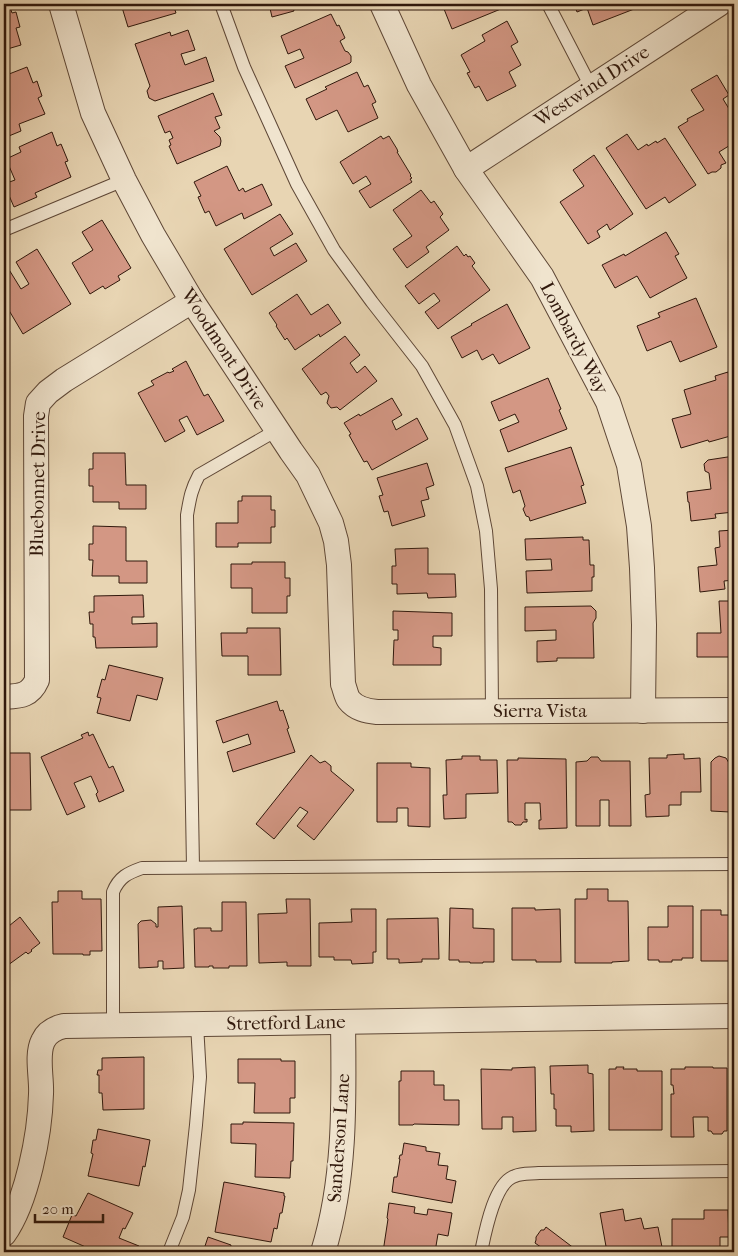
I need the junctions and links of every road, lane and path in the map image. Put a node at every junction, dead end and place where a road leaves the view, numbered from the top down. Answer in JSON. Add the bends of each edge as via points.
{"nodes":[{"id":1,"x":61,"y":4,"type":"edge"},
{"id":2,"x":221,"y":4,"type":"edge"},
{"id":3,"x":382,"y":4,"type":"edge"},
{"id":4,"x":548,"y":4,"type":"edge"},
{"id":5,"x":719,"y":4,"type":"edge"},
{"id":6,"x":591,"y":87,"type":"junction"},
{"id":7,"x":466,"y":169,"type":"junction"},
{"id":8,"x":124,"y":180,"type":"junction"},
{"id":9,"x":4,"y":230,"type":"edge"},
{"id":10,"x":192,"y":300,"type":"junction"},
{"id":11,"x":277,"y":430,"type":"junction"},
{"id":12,"x":4,"y":697,"type":"edge"},
{"id":13,"x":350,"y":700,"type":"joint"},
{"id":14,"x":643,"y":710,"type":"junction"},
{"id":15,"x":734,"y":710,"type":"edge"},
{"id":16,"x":492,"y":711,"type":"junction"},
{"id":17,"x":734,"y":864,"type":"edge"},
{"id":18,"x":193,"y":867,"type":"junction"},
{"id":19,"x":734,"y":1016,"type":"edge"},
{"id":20,"x":343,"y":1022,"type":"junction"},
{"id":21,"x":197,"y":1024,"type":"junction"},
{"id":22,"x":113,"y":1025,"type":"junction"},
{"id":23,"x":734,"y":1171,"type":"edge"},
{"id":24,"x":4,"y":1234,"type":"edge"},
{"id":25,"x":168,"y":1252,"type":"edge"},
{"id":26,"x":323,"y":1252,"type":"edge"},
{"id":27,"x":481,"y":1252,"type":"edge"}],
"edges":[{"from":1,"to":8,"type":"street","name":"Woodmont Drive","via":[[93,113]]},
{"from":2,"to":16,"type":"lane","via":[[244,68],[297,184],[334,250],[422,366],[455,425],[477,486],[486,531],[491,589]]},
{"from":3,"to":7,"type":"street","name":"Lombardy Way","via":[[419,85]]},
{"from":4,"to":6,"type":"lane"},
{"from":5,"to":6,"type":"street","name":"Westwind Drive"},
{"from":6,"to":7,"type":"street","name":"Westwind Drive"},
{"from":7,"to":14,"type":"street","name":"Lombardy Way","via":[[542,276],[608,402],[629,465],[640,526]]},
{"from":8,"to":9,"type":"lane"},
{"from":8,"to":10,"type":"street","name":"Woodmont Drive"},
{"from":10,"to":11,"type":"street","name":"Woodmont Drive"},
{"from":10,"to":12,"type":"street","name":"Bluebonnet Drive","via":[[64,380],[38,403],[37,680],[27,693]]},
{"from":11,"to":13,"type":"street","name":"Woodmont Drive","via":[[308,475],[336,541],[343,684]]},
{"from":11,"to":18,"type":"lane","via":[[199,475],[192,487],[187,515]]},
{"from":13,"to":16,"type":"street","name":"Sierra Vista","via":[[366,711],[377,712]]},
{"from":14,"to":15,"type":"street","name":"Sierra Vista"},
{"from":14,"to":16,"type":"street","name":"Sierra Vista"},
{"from":17,"to":18,"type":"lane"},
{"from":18,"to":22,"type":"lane","via":[[142,868],[128,873],[116,883],[112,892]]},
{"from":19,"to":20,"type":"street","name":"Stretford Lane"},
{"from":20,"to":21,"type":"street","name":"Stretford Lane"},
{"from":20,"to":26,"type":"street","name":"Sanderson Lane","via":[[344,1083],[339,1179]]},
{"from":21,"to":22,"type":"street","name":"Stretford Lane"},
{"from":21,"to":25,"type":"lane","via":[[200,1077],[189,1190],[183,1217]]},
{"from":22,"to":24,"type":"street","name":"Stretford Lane","via":[[64,1026],[56,1028],[43,1040],[36,1142],[22,1198]]},
{"from":23,"to":27,"type":"lane","via":[[514,1176],[504,1184],[492,1204]]}]}
